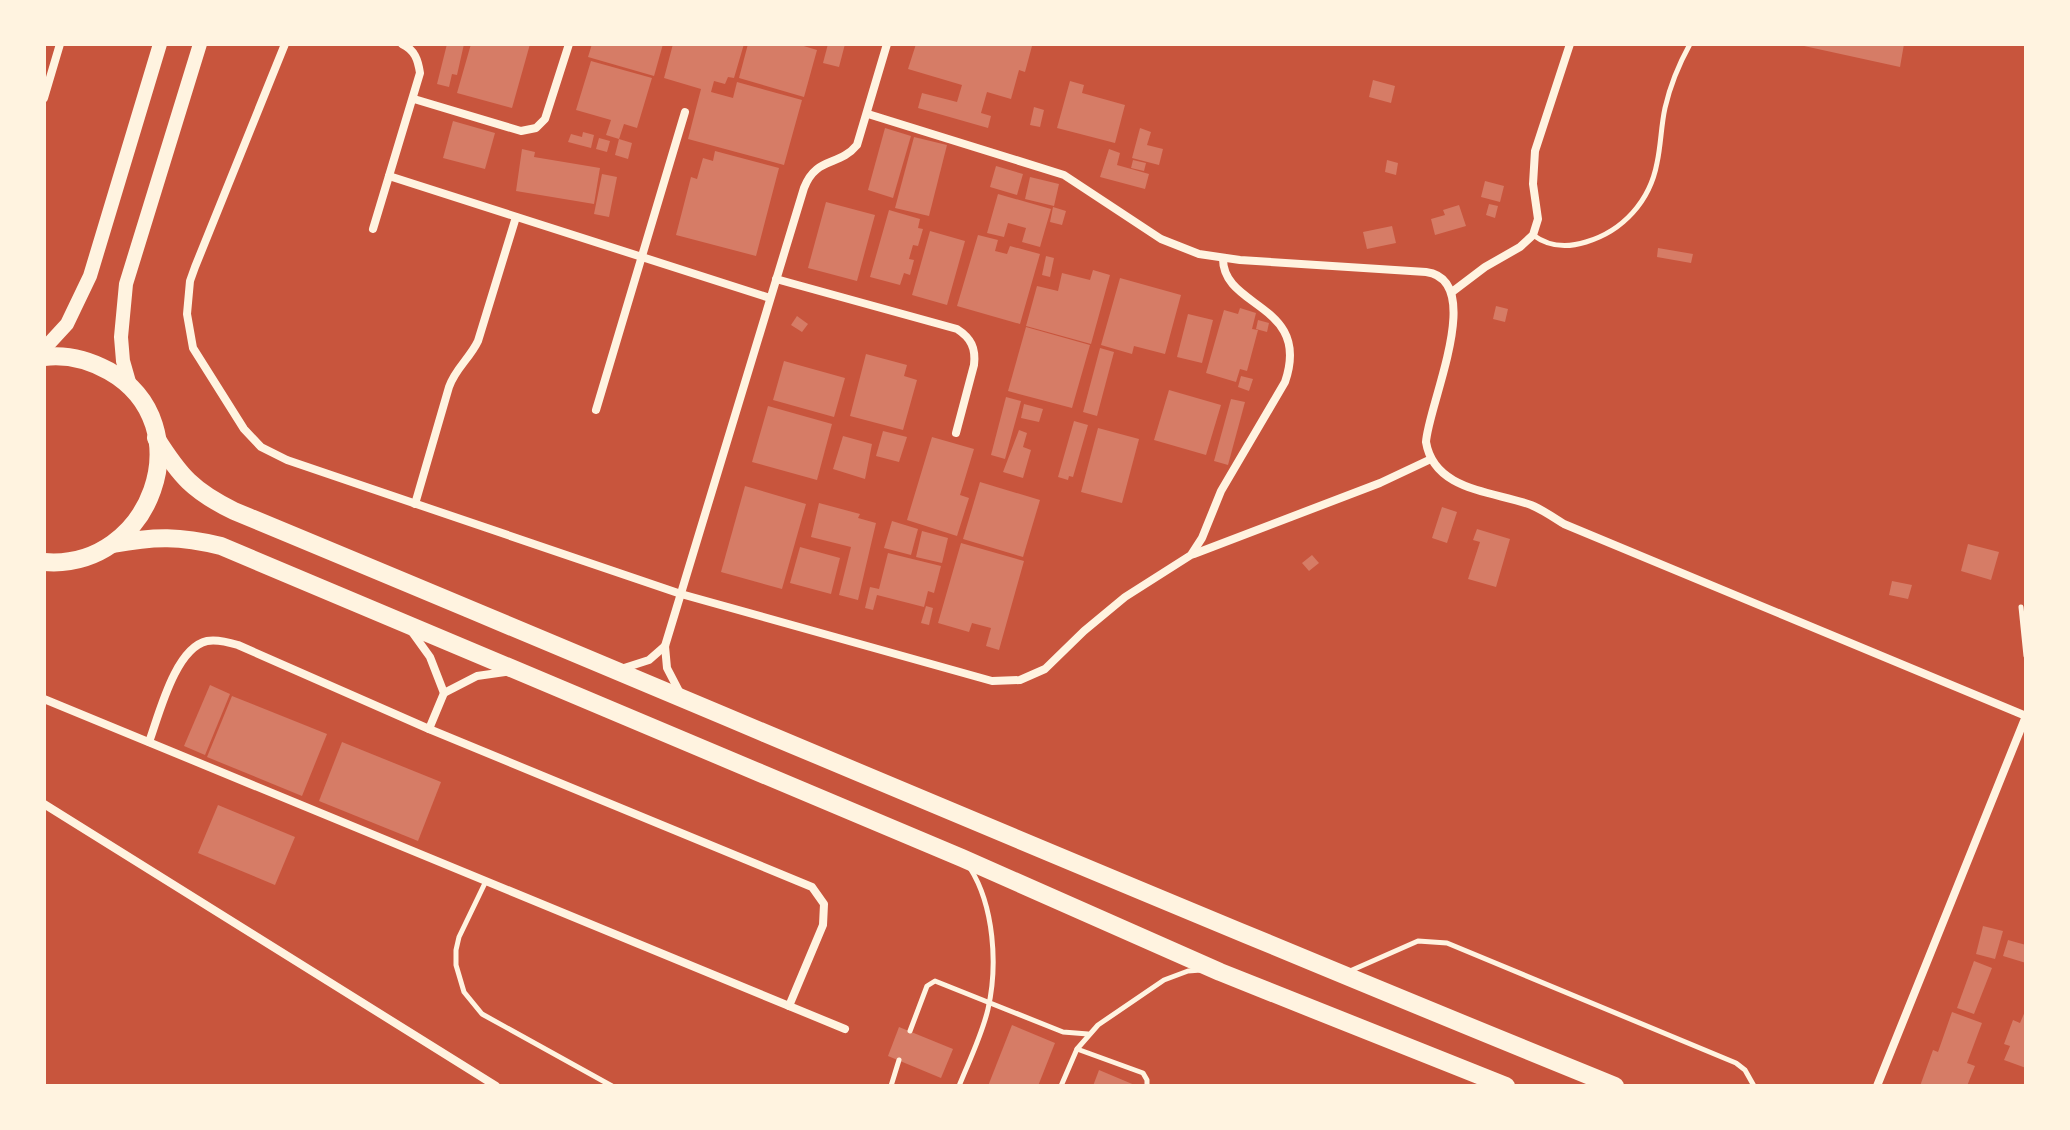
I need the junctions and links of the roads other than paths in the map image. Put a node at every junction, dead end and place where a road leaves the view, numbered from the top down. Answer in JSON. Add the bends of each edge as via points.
{"nodes":[{"id":1,"x":60,"y":44,"type":"edge"},
{"id":2,"x":160,"y":44,"type":"edge"},
{"id":3,"x":200,"y":44,"type":"edge"},
{"id":4,"x":285,"y":44,"type":"edge"},
{"id":5,"x":402,"y":44,"type":"edge"},
{"id":6,"x":569,"y":44,"type":"edge"},
{"id":7,"x":887,"y":44,"type":"edge"},
{"id":8,"x":1570,"y":44,"type":"edge"},
{"id":9,"x":1690,"y":44,"type":"edge"},
{"id":10,"x":44,"y":98,"type":"edge"},
{"id":11,"x":414,"y":99,"type":"junction"},
{"id":12,"x":685,"y":112,"type":"dead end"},
{"id":13,"x":868,"y":114,"type":"junction"},
{"id":14,"x":389,"y":176,"type":"junction"},
{"id":15,"x":516,"y":217,"type":"junction"},
{"id":16,"x":373,"y":229,"type":"dead end"},
{"id":17,"x":1533,"y":235,"type":"junction"},
{"id":18,"x":641,"y":257,"type":"junction"},
{"id":19,"x":1223,"y":258,"type":"junction"},
{"id":20,"x":776,"y":279,"type":"junction"},
{"id":21,"x":1452,"y":292,"type":"junction"},
{"id":22,"x":770,"y":298,"type":"junction"},
{"id":23,"x":44,"y":349,"type":"edge"},
{"id":24,"x":44,"y":357,"type":"edge"},
{"id":25,"x":131,"y":389,"type":"junction"},
{"id":26,"x":596,"y":410,"type":"dead end"},
{"id":27,"x":956,"y":433,"type":"dead end"},
{"id":28,"x":156,"y":438,"type":"junction"},
{"id":29,"x":1431,"y":459,"type":"junction"},
{"id":30,"x":415,"y":504,"type":"junction"},
{"id":31,"x":113,"y":544,"type":"junction"},
{"id":32,"x":1191,"y":555,"type":"junction"},
{"id":33,"x":44,"y":562,"type":"edge"},
{"id":34,"x":681,"y":594,"type":"junction"},
{"id":35,"x":2021,"y":607,"type":"dead end"},
{"id":36,"x":406,"y":625,"type":"junction"},
{"id":37,"x":665,"y":646,"type":"junction"},
{"id":38,"x":2026,"y":656,"type":"edge"},
{"id":39,"x":618,"y":670,"type":"junction"},
{"id":40,"x":514,"y":671,"type":"junction"},
{"id":41,"x":444,"y":693,"type":"junction"},
{"id":42,"x":684,"y":697,"type":"junction"},
{"id":43,"x":44,"y":699,"type":"edge"},
{"id":44,"x":2026,"y":716,"type":"edge"},
{"id":45,"x":429,"y":729,"type":"junction"},
{"id":46,"x":149,"y":742,"type":"junction"},
{"id":47,"x":44,"y":804,"type":"edge"},
{"id":48,"x":962,"y":858,"type":"junction"},
{"id":49,"x":486,"y":881,"type":"junction"},
{"id":50,"x":1220,"y":972,"type":"junction"},
{"id":51,"x":1341,"y":975,"type":"junction"},
{"id":52,"x":989,"y":1001,"type":"junction"},
{"id":53,"x":789,"y":1006,"type":"junction"},
{"id":54,"x":845,"y":1029,"type":"dead end"},
{"id":55,"x":910,"y":1031,"type":"dead end"},
{"id":56,"x":1088,"y":1034,"type":"junction"},
{"id":57,"x":1077,"y":1049,"type":"junction"},
{"id":58,"x":899,"y":1060,"type":"dead end"},
{"id":59,"x":496,"y":1086,"type":"edge"},
{"id":60,"x":612,"y":1086,"type":"edge"},
{"id":61,"x":891,"y":1086,"type":"edge"},
{"id":62,"x":959,"y":1086,"type":"edge"},
{"id":63,"x":1061,"y":1086,"type":"edge"},
{"id":64,"x":1147,"y":1086,"type":"edge"},
{"id":65,"x":1506,"y":1086,"type":"edge"},
{"id":66,"x":1615,"y":1086,"type":"edge"},
{"id":67,"x":1754,"y":1086,"type":"edge"},
{"id":68,"x":1877,"y":1086,"type":"edge"}],
"edges":[{"from":1,"to":10,"type":"street"},
{"from":2,"to":23,"type":"main road","via":[[90,276],[67,324]]},
{"from":3,"to":25,"type":"main road","via":[[126,284],[121,337]]},
{"from":4,"to":30,"type":"street","via":[[195,267],[187,314],[193,348],[261,447]]},
{"from":5,"to":11,"type":"street","via":[[418,61]]},
{"from":6,"to":11,"type":"street","via":[[545,119],[529,131]]},
{"from":7,"to":13,"type":"street"},
{"from":8,"to":17,"type":"street","via":[[1535,151],[1538,219]]},
{"from":9,"to":17,"type":"lane","via":[[1666,105],[1655,173],[1635,212],[1612,231],[1582,244],[1553,245]]},
{"from":11,"to":14,"type":"street"},
{"from":12,"to":18,"type":"street"},
{"from":13,"to":19,"type":"street","via":[[1064,175],[1170,244]]},
{"from":13,"to":20,"type":"street","via":[[852,151],[821,164],[807,179]]},
{"from":14,"to":15,"type":"street"},
{"from":14,"to":16,"type":"street"},
{"from":15,"to":18,"type":"street"},
{"from":15,"to":30,"type":"street","via":[[478,341],[449,387]]},
{"from":17,"to":21,"type":"street"},
{"from":18,"to":22,"type":"street"},
{"from":18,"to":26,"type":"street"},
{"from":19,"to":21,"type":"street","via":[[1433,273]]},
{"from":19,"to":32,"type":"street","via":[[1230,283],[1278,322],[1289,361],[1285,382],[1221,491]]},
{"from":20,"to":22,"type":"street"},
{"from":20,"to":27,"type":"street","via":[[966,335],[974,365]]},
{"from":21,"to":29,"type":"street","via":[[1449,345],[1426,432]]},
{"from":22,"to":34,"type":"street"},
{"from":24,"to":25,"type":"highway","via":[[96,364]]},
{"from":25,"to":28,"type":"highway"},
{"from":28,"to":31,"type":"highway","via":[[155,486],[146,509]]},
{"from":28,"to":39,"type":"highway","via":[[188,482],[206,497]]},
{"from":29,"to":32,"type":"street"},
{"from":29,"to":44,"type":"street","via":[[1450,479],[1531,505],[1564,524]]},
{"from":30,"to":34,"type":"street"},
{"from":31,"to":33,"type":"highway","via":[[71,561]]},
{"from":31,"to":36,"type":"highway","via":[[167,536],[221,546]]},
{"from":32,"to":34,"type":"street","via":[[1125,597],[1045,669],[1006,682]]},
{"from":34,"to":37,"type":"street"},
{"from":35,"to":38,"type":"lane"},
{"from":36,"to":40,"type":"highway"},
{"from":36,"to":41,"type":"street","via":[[430,657]]},
{"from":37,"to":39,"type":"street","via":[[649,660]]},
{"from":37,"to":42,"type":"street","via":[[671,679]]},
{"from":39,"to":42,"type":"highway"},
{"from":40,"to":41,"type":"street","via":[[477,676]]},
{"from":40,"to":48,"type":"highway"},
{"from":41,"to":45,"type":"street"},
{"from":42,"to":51,"type":"highway"},
{"from":43,"to":46,"type":"street"},
{"from":44,"to":68,"type":"street"},
{"from":45,"to":46,"type":"street","via":[[238,645],[208,640],[185,655]]},
{"from":45,"to":53,"type":"street","via":[[812,887],[824,904],[823,925]]},
{"from":46,"to":49,"type":"street"},
{"from":47,"to":59,"type":"street"},
{"from":48,"to":50,"type":"highway"},
{"from":48,"to":52,"type":"lane","via":[[978,881],[987,909]]},
{"from":49,"to":53,"type":"street"},
{"from":49,"to":60,"type":"lane","via":[[456,950],[464,992],[482,1014]]},
{"from":50,"to":56,"type":"lane","via":[[1176,974]]},
{"from":50,"to":65,"type":"highway"},
{"from":51,"to":66,"type":"highway"},
{"from":51,"to":67,"type":"lane","via":[[1418,941],[1447,943],[1736,1063]]},
{"from":52,"to":55,"type":"lane","via":[[931,983]]},
{"from":52,"to":56,"type":"lane","via":[[1063,1032]]},
{"from":52,"to":62,"type":"lane"},
{"from":53,"to":54,"type":"street"},
{"from":56,"to":57,"type":"lane"},
{"from":57,"to":63,"type":"lane"},
{"from":57,"to":64,"type":"lane","via":[[1139,1071]]},
{"from":58,"to":61,"type":"lane"}]}
